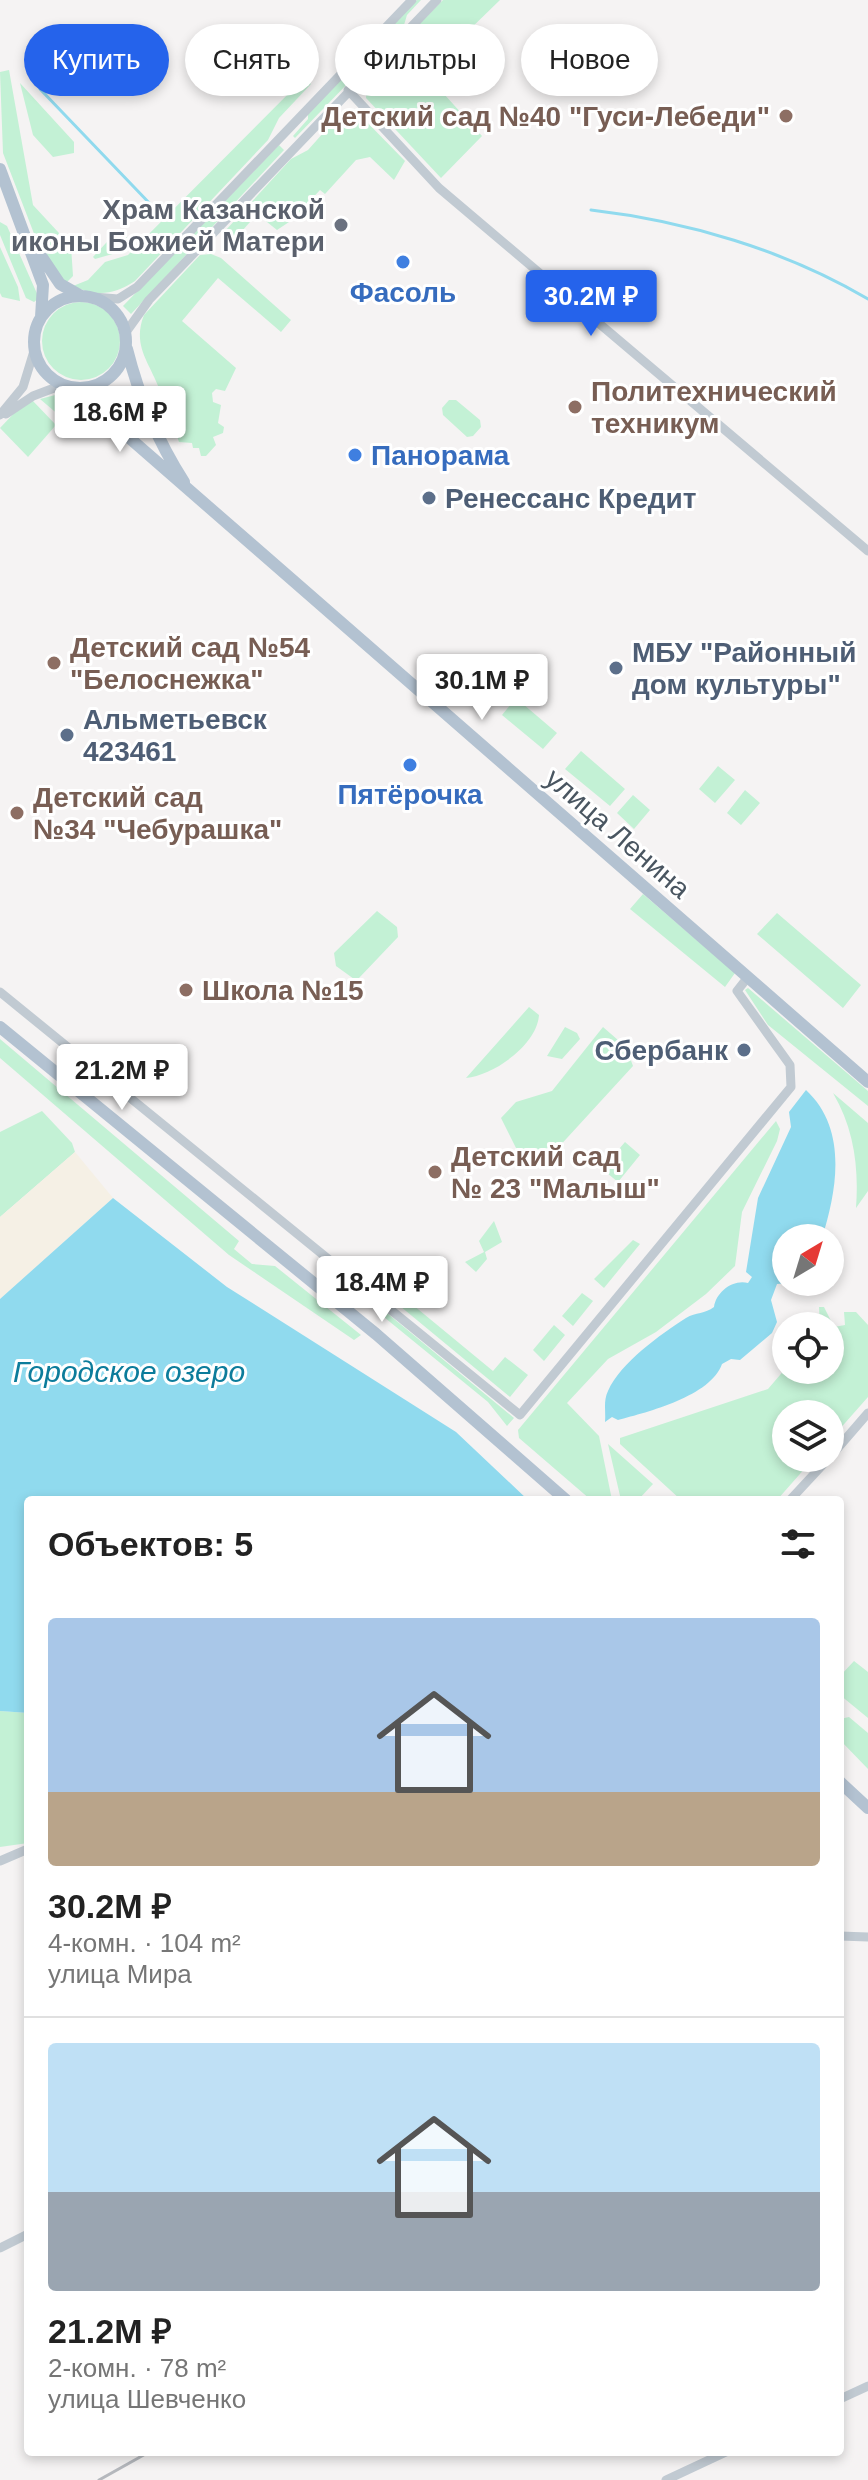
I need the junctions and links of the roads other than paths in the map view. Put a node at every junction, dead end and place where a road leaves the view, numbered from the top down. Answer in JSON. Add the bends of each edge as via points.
{"nodes":[{"id":1,"x":412,"y":0,"type":"edge"},
{"id":2,"x":436,"y":0,"type":"edge"},
{"id":3,"x":413,"y":24,"type":"edge"},
{"id":4,"x":342,"y":96,"type":"edge"},
{"id":5,"x":354,"y":96,"type":"edge"},
{"id":6,"x":280,"y":135,"type":"junction"},
{"id":7,"x":294,"y":148,"type":"junction"},
{"id":8,"x":0,"y":169,"type":"edge"},
{"id":9,"x":14,"y":209,"type":"junction"},
{"id":10,"x":87,"y":296,"type":"junction"},
{"id":11,"x":39,"y":320,"type":"junction"},
{"id":12,"x":126,"y":332,"type":"junction"},
{"id":13,"x":127,"y":347,"type":"junction"},
{"id":14,"x":34,"y":351,"type":"junction"},
{"id":15,"x":66,"y":386,"type":"junction"},
{"id":16,"x":0,"y":417,"type":"edge"},
{"id":17,"x":192,"y":495,"type":"junction"},
{"id":18,"x":868,"y":551,"type":"edge"},
{"id":19,"x":748,"y":977,"type":"junction"},
{"id":20,"x":0,"y":992,"type":"edge"},
{"id":21,"x":0,"y":1027,"type":"edge"},
{"id":22,"x":868,"y":1082,"type":"edge"},
{"id":23,"x":868,"y":1413,"type":"edge"},
{"id":24,"x":844,"y":1440,"type":"edge"},
{"id":25,"x":815,"y":1472,"type":"edge"},
{"id":26,"x":561,"y":1496,"type":"edge"},
{"id":27,"x":794,"y":1496,"type":"edge"},
{"id":28,"x":844,"y":1786,"type":"edge"},
{"id":29,"x":868,"y":1808,"type":"edge"},
{"id":30,"x":24,"y":1851,"type":"edge"},
{"id":31,"x":0,"y":1861,"type":"edge"},
{"id":32,"x":844,"y":1936,"type":"edge"},
{"id":33,"x":868,"y":1937,"type":"edge"},
{"id":34,"x":24,"y":2236,"type":"edge"},
{"id":35,"x":0,"y":2248,"type":"edge"},
{"id":36,"x":868,"y":2386,"type":"edge"},
{"id":37,"x":844,"y":2397,"type":"edge"},
{"id":38,"x":717,"y":2456,"type":"edge"},
{"id":39,"x":666,"y":2480,"type":"edge"}],
"edges":[{"from":1,"to":6,"type":"street"},
{"from":2,"to":3,"type":"street"},
{"from":4,"to":7,"type":"street"},
{"from":5,"to":18,"type":"street","via":[[439,188]]},
{"from":6,"to":7,"type":"street"},
{"from":6,"to":10,"type":"street","via":[[137,287],[118,299]]},
{"from":7,"to":12,"type":"street","via":[[149,300]]},
{"from":8,"to":9,"type":"main road"},
{"from":9,"to":10,"type":"main road","via":[[50,272],[70,291]]},
{"from":9,"to":11,"type":"main road","via":[[43,285]]},
{"from":10,"to":11,"type":"main road","via":[[61,300]]},
{"from":10,"to":12,"type":"main road","via":[[115,311]]},
{"from":11,"to":14,"type":"main road"},
{"from":12,"to":13,"type":"main road"},
{"from":13,"to":15,"type":"main road","via":[[124,360],[105,382]]},
{"from":13,"to":17,"type":"main road","name":"улица Ленина","via":[[162,448]]},
{"from":14,"to":15,"type":"main road","via":[[48,376]]},
{"from":14,"to":16,"type":"street","via":[[23,387]]},
{"from":15,"to":16,"type":"street","via":[[33,396]]},
{"from":15,"to":17,"type":"main road","name":"улица Ленина"},
{"from":17,"to":19,"type":"main road","name":"улица Ленина"},
{"from":19,"to":20,"type":"street","via":[[737,991],[790,1065],[791,1087],[520,1415]]},
{"from":19,"to":22,"type":"main road","name":"улица Ленина"},
{"from":21,"to":26,"type":"main road","via":[[376,1334]]},
{"from":23,"to":24,"type":"street"},
{"from":25,"to":27,"type":"street"},
{"from":28,"to":29,"type":"main road"},
{"from":30,"to":31,"type":"street"},
{"from":32,"to":33,"type":"street"},
{"from":34,"to":35,"type":"street"},
{"from":36,"to":37,"type":"street"},
{"from":38,"to":39,"type":"street"}]}
